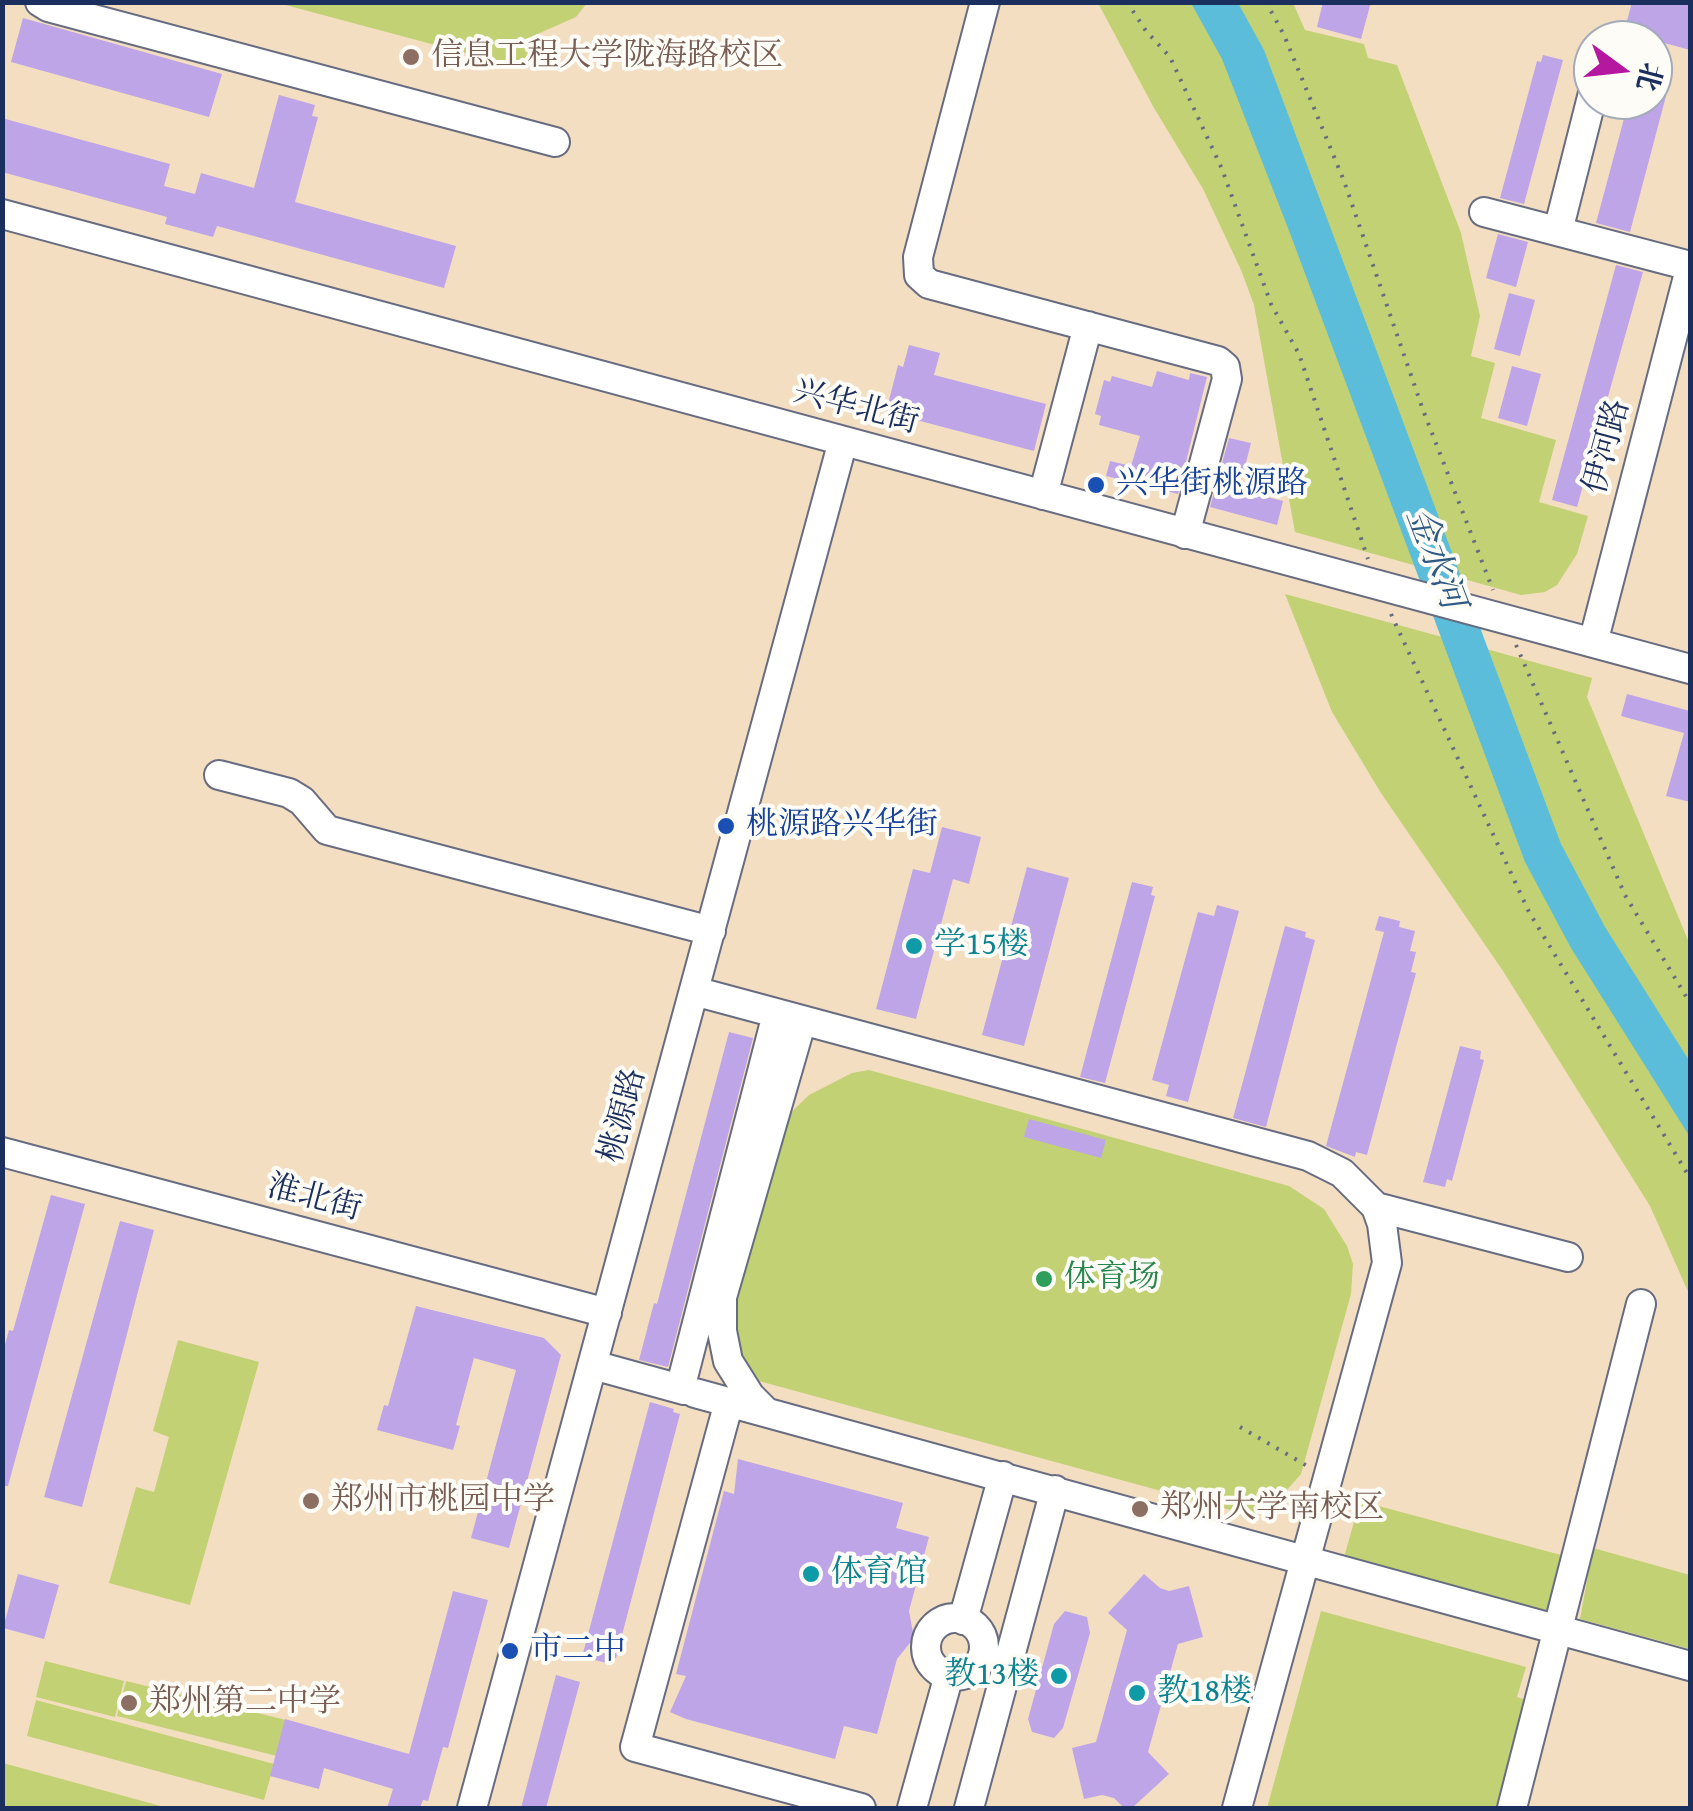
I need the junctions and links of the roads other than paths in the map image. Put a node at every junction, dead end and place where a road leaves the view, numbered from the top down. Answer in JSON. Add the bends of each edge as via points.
{"nodes":[{"id":1,"x":40,"y":2,"type":"edge"},
{"id":2,"x":985,"y":2,"type":"edge"},
{"id":3,"x":1586,"y":120,"type":"edge"},
{"id":4,"x":555,"y":142,"type":"dead end"},
{"id":5,"x":1484,"y":212,"type":"dead end"},
{"id":6,"x":2,"y":214,"type":"edge"},
{"id":7,"x":1558,"y":231,"type":"junction"},
{"id":8,"x":1690,"y":268,"type":"edge"},
{"id":9,"x":1088,"y":326,"type":"junction"},
{"id":10,"x":843,"y":441,"type":"junction"},
{"id":11,"x":1043,"y":495,"type":"junction"},
{"id":12,"x":1185,"y":534,"type":"junction"},
{"id":13,"x":1594,"y":644,"type":"junction"},
{"id":14,"x":1690,"y":670,"type":"edge"},
{"id":15,"x":219,"y":775,"type":"dead end"},
{"id":16,"x":710,"y":930,"type":"junction"},
{"id":17,"x":694,"y":992,"type":"junction"},
{"id":18,"x":790,"y":1017,"type":"junction"},
{"id":19,"x":2,"y":1152,"type":"edge"},
{"id":20,"x":1376,"y":1207,"type":"junction"},
{"id":21,"x":1568,"y":1257,"type":"dead end"},
{"id":22,"x":1641,"y":1304,"type":"dead end"},
{"id":23,"x":607,"y":1313,"type":"junction"},
{"id":24,"x":593,"y":1364,"type":"junction"},
{"id":25,"x":686,"y":1391,"type":"junction"},
{"id":26,"x":728,"y":1402,"type":"junction"},
{"id":27,"x":766,"y":1412,"type":"junction"},
{"id":28,"x":1002,"y":1476,"type":"junction"},
{"id":29,"x":1055,"y":1490,"type":"junction"},
{"id":30,"x":1305,"y":1560,"type":"junction"},
{"id":31,"x":964,"y":1620,"type":"junction"},
{"id":32,"x":1559,"y":1630,"type":"junction"},
{"id":33,"x":1690,"y":1666,"type":"edge"},
{"id":34,"x":948,"y":1675,"type":"junction"},
{"id":35,"x":803,"y":1801,"type":"edge"},
{"id":36,"x":472,"y":1808,"type":"edge"},
{"id":37,"x":862,"y":1808,"type":"edge"},
{"id":38,"x":912,"y":1808,"type":"edge"},
{"id":39,"x":969,"y":1808,"type":"edge"},
{"id":40,"x":1236,"y":1808,"type":"edge"},
{"id":41,"x":1512,"y":1808,"type":"edge"}],
"edges":[{"from":1,"to":4,"type":"street"},
{"from":2,"to":9,"type":"street","via":[[918,257],[919,275],[930,284]]},
{"from":3,"to":7,"type":"street"},
{"from":5,"to":7,"type":"street"},
{"from":6,"to":10,"type":"street","name":"兴华北街"},
{"from":7,"to":8,"type":"street"},
{"from":8,"to":13,"type":"street","name":"伊河路"},
{"from":9,"to":11,"type":"street"},
{"from":9,"to":12,"type":"street","via":[[1225,367]]},
{"from":10,"to":11,"type":"street","name":"兴华北街"},
{"from":10,"to":16,"type":"street","name":"桃源路"},
{"from":11,"to":12,"type":"street","name":"兴华北街"},
{"from":12,"to":13,"type":"street","name":"兴华北街"},
{"from":13,"to":14,"type":"street","name":"兴华北街"},
{"from":15,"to":16,"type":"street","via":[[289,793],[328,830]]},
{"from":16,"to":17,"type":"street","name":"桃源路"},
{"from":17,"to":18,"type":"street"},
{"from":17,"to":23,"type":"street","name":"桃源路"},
{"from":18,"to":20,"type":"street","via":[[1308,1156],[1342,1173]]},
{"from":18,"to":25,"type":"street"},
{"from":18,"to":27,"type":"street","via":[[722,1297],[728,1361]]},
{"from":19,"to":23,"type":"street","name":"淮北街"},
{"from":20,"to":21,"type":"street"},
{"from":20,"to":30,"type":"street","via":[[1386,1263]]},
{"from":22,"to":32,"type":"street"},
{"from":23,"to":24,"type":"street","name":"桃源路"},
{"from":24,"to":25,"type":"street"},
{"from":24,"to":36,"type":"street","name":"桃源路"},
{"from":25,"to":26,"type":"street"},
{"from":26,"to":27,"type":"street"},
{"from":26,"to":35,"type":"street","via":[[635,1747]]},
{"from":27,"to":28,"type":"street"},
{"from":28,"to":29,"type":"street"},
{"from":28,"to":31,"type":"street"},
{"from":29,"to":30,"type":"street"},
{"from":29,"to":39,"type":"street"},
{"from":30,"to":32,"type":"street"},
{"from":30,"to":40,"type":"street"},
{"from":31,"to":34,"type":"street","via":[[978,1629],[983,1656],[964,1675]]},
{"from":31,"to":34,"type":"street","via":[[944,1620],[927,1642],[933,1665]]},
{"from":32,"to":33,"type":"street"},
{"from":32,"to":41,"type":"street"},
{"from":34,"to":38,"type":"street"},
{"from":35,"to":37,"type":"street"}]}
